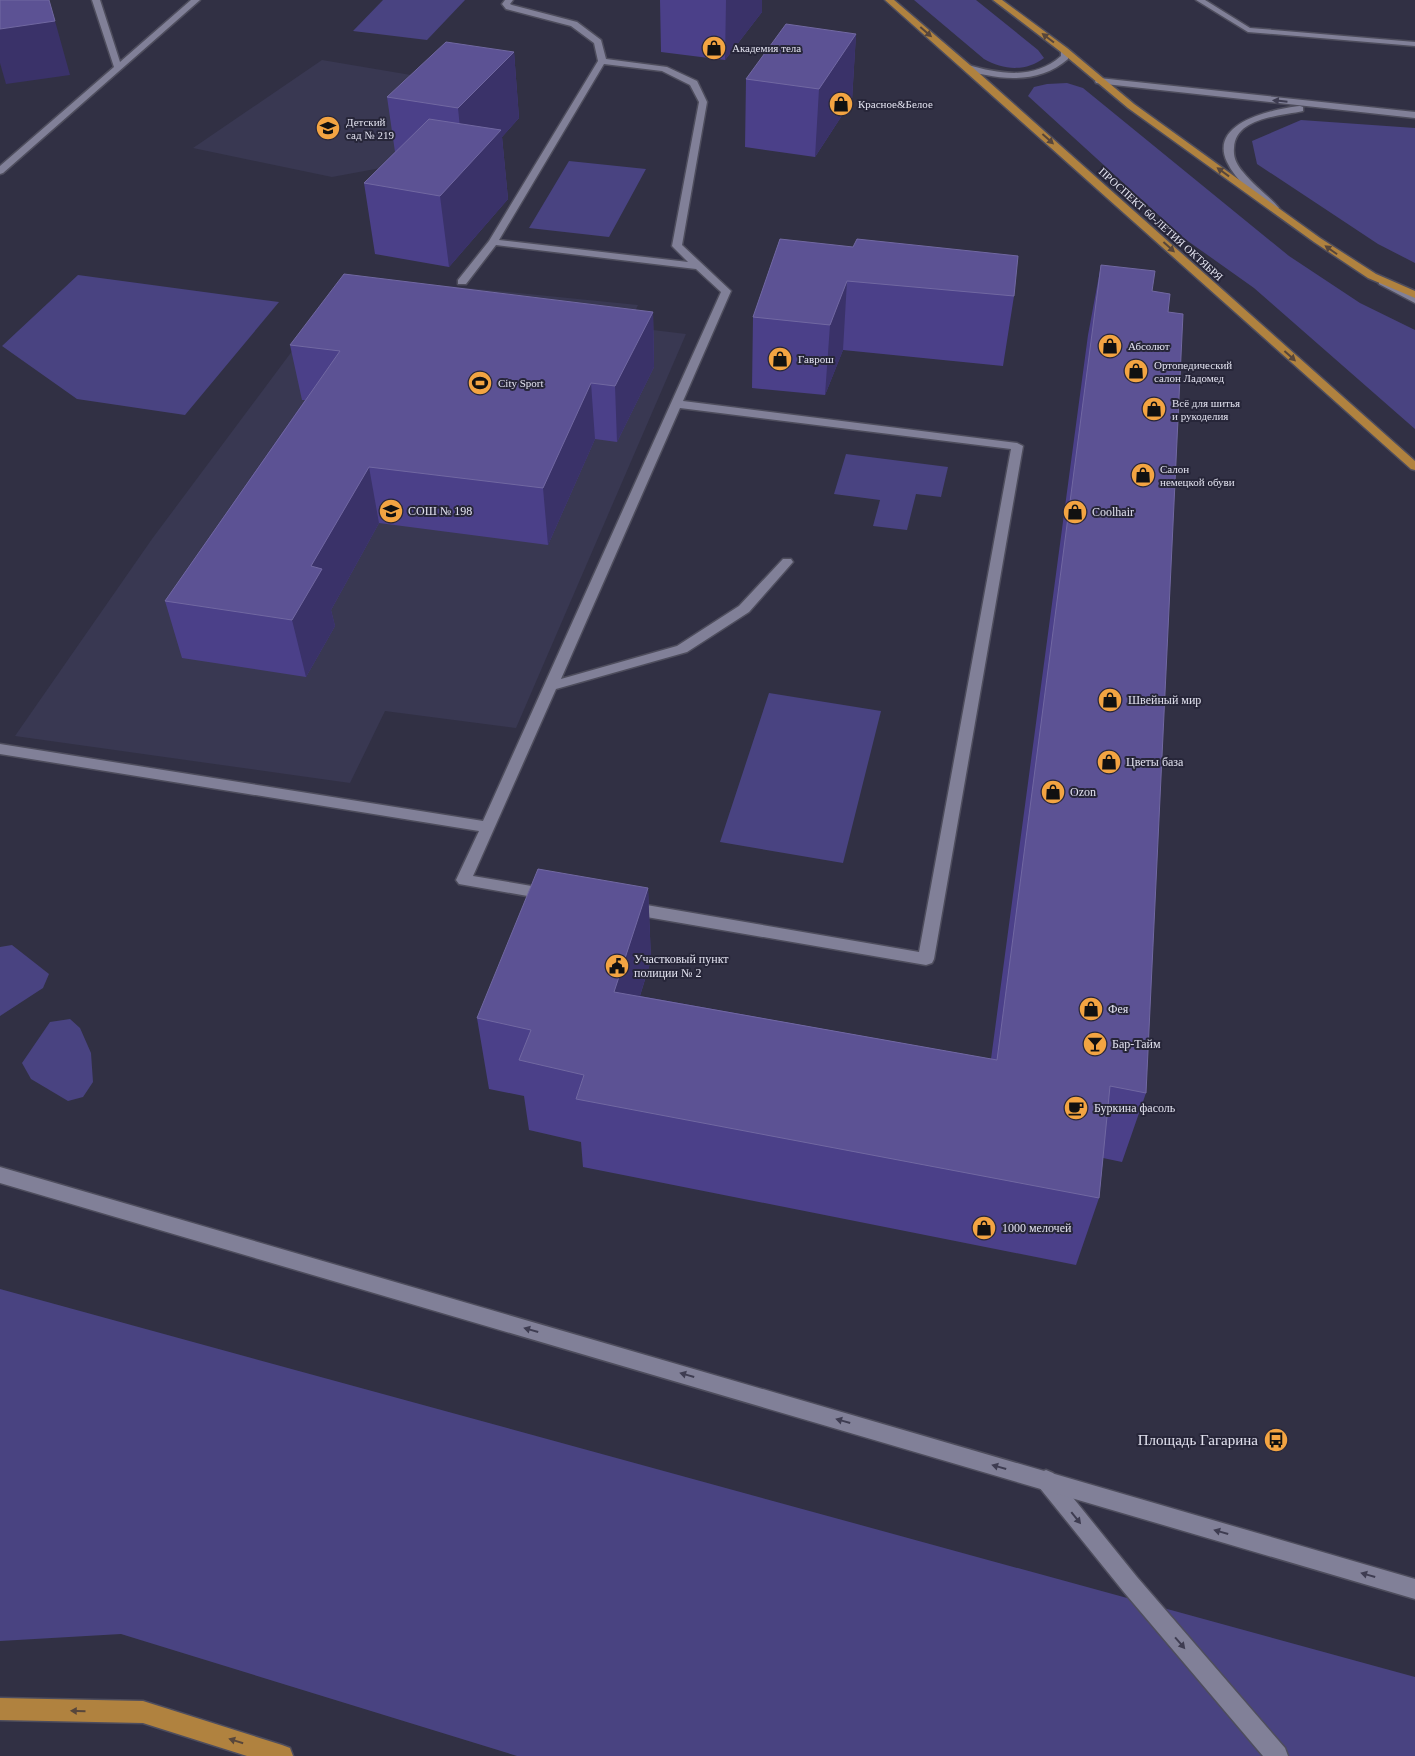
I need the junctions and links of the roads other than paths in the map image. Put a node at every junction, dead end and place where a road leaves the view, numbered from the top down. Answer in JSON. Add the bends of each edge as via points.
{"nodes":[{"id":1,"x":96,"y":0,"type":"edge"},
{"id":2,"x":196,"y":0,"type":"edge"},
{"id":3,"x":510,"y":0,"type":"edge"},
{"id":4,"x":889,"y":0,"type":"edge"},
{"id":5,"x":998,"y":0,"type":"edge"},
{"id":6,"x":1200,"y":0,"type":"edge"},
{"id":7,"x":1415,"y":44,"type":"edge"},
{"id":8,"x":1064,"y":50,"type":"junction"},
{"id":9,"x":602,"y":61,"type":"junction"},
{"id":10,"x":118,"y":68,"type":"junction"},
{"id":11,"x":968,"y":68,"type":"junction"},
{"id":12,"x":1099,"y":81,"type":"junction"},
{"id":13,"x":1346,"y":108,"type":"junction"},
{"id":14,"x":1415,"y":116,"type":"edge"},
{"id":15,"x":0,"y":171,"type":"edge"},
{"id":16,"x":1277,"y":211,"type":"junction"},
{"id":17,"x":492,"y":242,"type":"junction"},
{"id":18,"x":698,"y":266,"type":"junction"},
{"id":19,"x":1372,"y":276,"type":"junction"},
{"id":20,"x":462,"y":282,"type":"dead end"},
{"id":21,"x":1415,"y":295,"type":"edge"},
{"id":22,"x":1415,"y":300,"type":"edge"},
{"id":23,"x":676,"y":404,"type":"junction"},
{"id":24,"x":1415,"y":467,"type":"edge"},
{"id":25,"x":787,"y":562,"type":"dead end"},
{"id":26,"x":550,"y":686,"type":"junction"},
{"id":27,"x":0,"y":749,"type":"edge"},
{"id":28,"x":488,"y":827,"type":"junction"},
{"id":29,"x":561,"y":896,"type":"edge"},
{"id":30,"x":619,"y":906,"type":"edge"},
{"id":31,"x":0,"y":1175,"type":"edge"},
{"id":32,"x":1046,"y":1480,"type":"junction"},
{"id":33,"x":1415,"y":1589,"type":"edge"},
{"id":34,"x":0,"y":1709,"type":"edge"},
{"id":35,"x":282,"y":1756,"type":"edge"},
{"id":36,"x":1277,"y":1756,"type":"edge"}],
"edges":[{"from":1,"to":10,"type":"street"},
{"from":2,"to":10,"type":"street"},
{"from":3,"to":9,"type":"street","via":[[506,4],[509,7],[574,24],[598,42]]},
{"from":4,"to":11,"type":"main road","name":"ПРОСПЕКТ 60-ЛЕТИЯ ОКТЯБРЯ","one_way":true},
{"from":8,"to":5,"type":"main road","one_way":true},
{"from":6,"to":7,"type":"street","via":[[1248,30]]},
{"from":8,"to":11,"type":"street","via":[[1065,57],[1058,65],[1023,75],[1002,75]]},
{"from":8,"to":12,"type":"main road"},
{"from":9,"to":17,"type":"street"},
{"from":9,"to":18,"type":"street","via":[[664,70],[694,83],[703,102],[677,246]]},
{"from":10,"to":15,"type":"street"},
{"from":11,"to":24,"type":"main road","name":"ПРОСПЕКТ 60-ЛЕТИЯ ОКТЯБРЯ","one_way":true},
{"from":13,"to":12,"type":"street","one_way":true},
{"from":16,"to":12,"type":"main road","one_way":true},
{"from":13,"to":14,"type":"street"},
{"from":13,"to":16,"type":"street","via":[[1283,111],[1260,116],[1242,126],[1230,140],[1229,155],[1237,170]]},
{"from":19,"to":16,"type":"main road","one_way":true},
{"from":17,"to":18,"type":"street"},
{"from":17,"to":20,"type":"street"},
{"from":18,"to":23,"type":"street","via":[[726,291]]},
{"from":19,"to":21,"type":"main road"},
{"from":19,"to":22,"type":"street"},
{"from":23,"to":26,"type":"street"},
{"from":23,"to":30,"type":"street","via":[[1017,446],[926,959]]},
{"from":25,"to":26,"type":"street","via":[[744,608],[682,649]]},
{"from":26,"to":28,"type":"street"},
{"from":27,"to":28,"type":"street"},
{"from":28,"to":29,"type":"street","via":[[464,880]]},
{"from":32,"to":31,"type":"street","one_way":true},
{"from":33,"to":32,"type":"street","one_way":true},
{"from":32,"to":36,"type":"street","one_way":true},
{"from":35,"to":34,"type":"main road","one_way":true,"via":[[143,1712]]}]}
